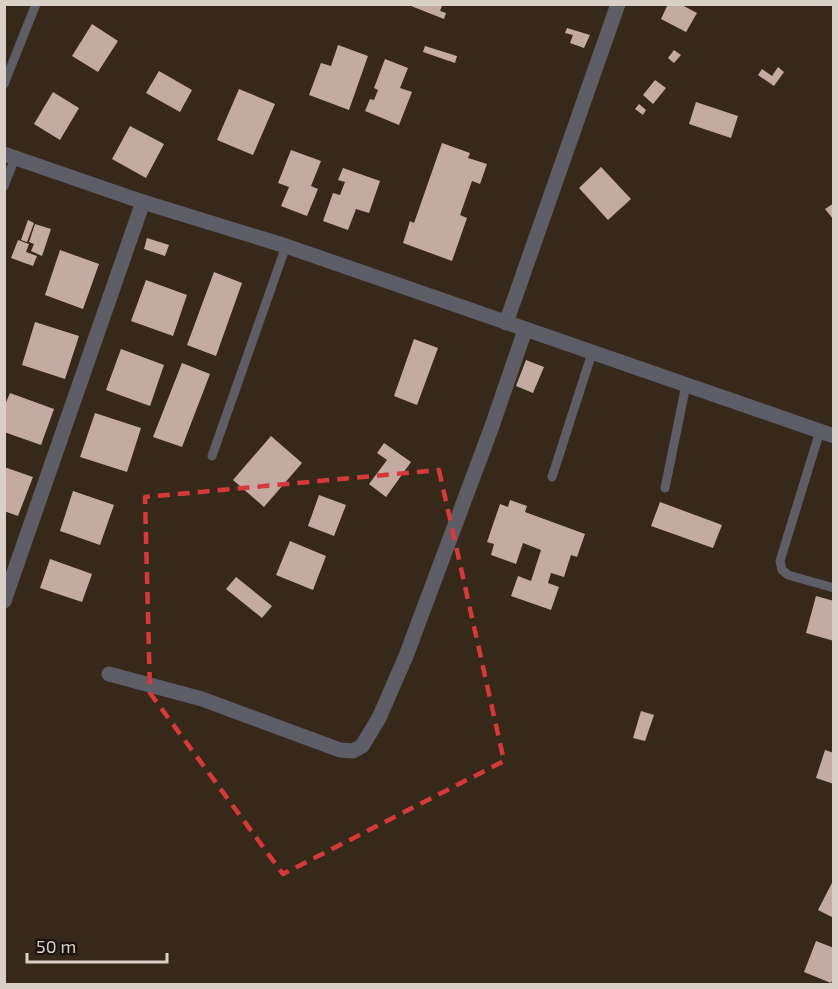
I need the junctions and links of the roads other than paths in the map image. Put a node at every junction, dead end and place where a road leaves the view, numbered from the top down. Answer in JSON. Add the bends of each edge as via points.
{"nodes":[{"id":1,"x":36,"y":4,"type":"edge"},
{"id":2,"x":618,"y":4,"type":"edge"},
{"id":3,"x":4,"y":84,"type":"edge"},
{"id":4,"x":10,"y":156,"type":"edge"},
{"id":5,"x":4,"y":186,"type":"edge"},
{"id":6,"x":143,"y":202,"type":"junction"},
{"id":7,"x":286,"y":246,"type":"junction"},
{"id":8,"x":506,"y":323,"type":"junction"},
{"id":9,"x":525,"y":330,"type":"junction"},
{"id":10,"x":592,"y":353,"type":"junction"},
{"id":11,"x":686,"y":386,"type":"junction"},
{"id":12,"x":827,"y":434,"type":"edge"},
{"id":13,"x":212,"y":456,"type":"dead end"},
{"id":14,"x":552,"y":477,"type":"dead end"},
{"id":15,"x":665,"y":488,"type":"dead end"},
{"id":16,"x":834,"y":588,"type":"edge"},
{"id":17,"x":4,"y":601,"type":"edge"},
{"id":18,"x":109,"y":675,"type":"dead end"}],
"edges":[{"from":1,"to":3,"type":"lane"},
{"from":2,"to":8,"type":"street"},
{"from":4,"to":5,"type":"lane"},
{"from":4,"to":6,"type":"street"},
{"from":6,"to":7,"type":"street"},
{"from":6,"to":17,"type":"street"},
{"from":7,"to":8,"type":"street"},
{"from":7,"to":13,"type":"lane"},
{"from":8,"to":9,"type":"street"},
{"from":9,"to":10,"type":"street"},
{"from":9,"to":18,"type":"street","via":[[406,656],[362,746],[353,751],[340,750],[202,699]]},
{"from":10,"to":11,"type":"street"},
{"from":10,"to":14,"type":"lane"},
{"from":11,"to":12,"type":"street"},
{"from":11,"to":15,"type":"lane"},
{"from":12,"to":16,"type":"lane","via":[[780,561],[788,575]]}]}
